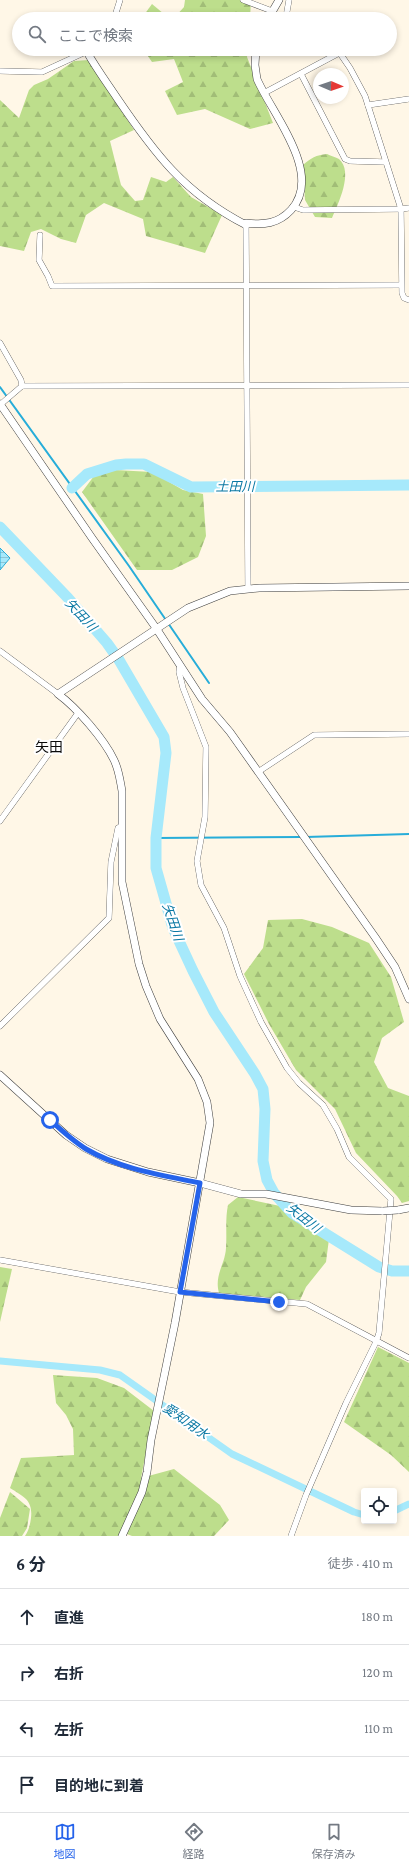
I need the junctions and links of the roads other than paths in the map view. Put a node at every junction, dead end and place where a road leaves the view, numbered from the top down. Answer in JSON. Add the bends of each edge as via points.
{"nodes":[{"id":1,"x":120,"y":0,"type":"edge"},
{"id":2,"x":243,"y":0,"type":"edge"},
{"id":3,"x":279,"y":0,"type":"edge"},
{"id":4,"x":289,"y":0,"type":"edge"},
{"id":5,"x":116,"y":12,"type":"edge"},
{"id":6,"x":272,"y":12,"type":"joint"},
{"id":7,"x":287,"y":12,"type":"edge"},
{"id":8,"x":79,"y":56,"type":"edge"},
{"id":9,"x":93,"y":56,"type":"edge"},
{"id":10,"x":256,"y":56,"type":"edge"},
{"id":11,"x":330,"y":56,"type":"edge"},
{"id":12,"x":342,"y":56,"type":"edge"},
{"id":13,"x":0,"y":70,"type":"edge"},
{"id":14,"x":301,"y":74,"type":"junction"},
{"id":15,"x":264,"y":92,"type":"junction"},
{"id":16,"x":409,"y":99,"type":"edge"},
{"id":17,"x":368,"y":105,"type":"junction"},
{"id":18,"x":386,"y":162,"type":"junction"},
{"id":19,"x":294,"y":207,"type":"junction"},
{"id":20,"x":409,"y":208,"type":"edge"},
{"id":21,"x":401,"y":209,"type":"junction"},
{"id":22,"x":246,"y":223,"type":"junction"},
{"id":23,"x":40,"y":235,"type":"dead end"},
{"id":24,"x":246,"y":285,"type":"junction"},
{"id":25,"x":402,"y":285,"type":"junction"},
{"id":26,"x":409,"y":300,"type":"edge"},
{"id":27,"x":0,"y":343,"type":"edge"},
{"id":28,"x":246,"y":384,"type":"junction"},
{"id":29,"x":409,"y":385,"type":"edge"},
{"id":30,"x":22,"y":386,"type":"junction"},
{"id":31,"x":0,"y":404,"type":"edge"},
{"id":32,"x":409,"y":586,"type":"edge"},
{"id":33,"x":248,"y":589,"type":"junction"},
{"id":34,"x":156,"y":628,"type":"junction"},
{"id":35,"x":0,"y":651,"type":"edge"},
{"id":36,"x":180,"y":665,"type":"junction"},
{"id":37,"x":58,"y":694,"type":"junction"},
{"id":38,"x":78,"y":713,"type":"junction"},
{"id":39,"x":409,"y":734,"type":"edge"},
{"id":40,"x":258,"y":772,"type":"junction"},
{"id":41,"x":0,"y":821,"type":"edge"},
{"id":42,"x":122,"y":826,"type":"junction"},
{"id":43,"x":409,"y":999,"type":"edge"},
{"id":44,"x":0,"y":1026,"type":"edge"},
{"id":45,"x":0,"y":1075,"type":"edge"},
{"id":46,"x":200,"y":1183,"type":"junction"},
{"id":47,"x":409,"y":1208,"type":"edge"},
{"id":48,"x":0,"y":1260,"type":"edge"},
{"id":49,"x":180,"y":1292,"type":"junction"},
{"id":50,"x":376,"y":1342,"type":"junction"},
{"id":51,"x":409,"y":1358,"type":"edge"},
{"id":52,"x":122,"y":1536,"type":"edge"},
{"id":53,"x":291,"y":1536,"type":"edge"}],
"edges":[{"from":1,"to":5,"type":"street"},
{"from":2,"to":6,"type":"street"},
{"from":3,"to":6,"type":"street"},
{"from":4,"to":7,"type":"street"},
{"from":8,"to":13,"type":"street","via":[[42,72]]},
{"from":9,"to":22,"type":"street","via":[[138,128],[172,170],[194,192],[230,217]]},
{"from":10,"to":15,"type":"street","via":[[256,73]]},
{"from":11,"to":14,"type":"street"},
{"from":12,"to":17,"type":"street"},
{"from":14,"to":15,"type":"street"},
{"from":14,"to":18,"type":"street","via":[[345,159]]},
{"from":15,"to":19,"type":"street","via":[[301,168],[302,188]]},
{"from":16,"to":17,"type":"street"},
{"from":17,"to":18,"type":"street"},
{"from":18,"to":21,"type":"street"},
{"from":19,"to":21,"type":"street","via":[[303,210]]},
{"from":19,"to":22,"type":"street","via":[[272,223]]},
{"from":20,"to":21,"type":"street"},
{"from":21,"to":25,"type":"street"},
{"from":22,"to":24,"type":"street"},
{"from":23,"to":24,"type":"street","via":[[40,260],[52,286]]},
{"from":24,"to":25,"type":"street"},
{"from":24,"to":28,"type":"street"},
{"from":25,"to":26,"type":"street","via":[[402,296]]},
{"from":27,"to":30,"type":"street"},
{"from":28,"to":29,"type":"street"},
{"from":28,"to":30,"type":"street"},
{"from":28,"to":33,"type":"street"},
{"from":30,"to":31,"type":"street"},
{"from":31,"to":34,"type":"street"},
{"from":32,"to":33,"type":"street"},
{"from":33,"to":34,"type":"street","via":[[230,591],[209,598]]},
{"from":34,"to":36,"type":"street"},
{"from":34,"to":37,"type":"street"},
{"from":35,"to":37,"type":"street"},
{"from":36,"to":40,"type":"street","via":[[202,699],[230,732]]},
{"from":36,"to":50,"type":"street","via":[[183,688],[206,747],[205,817],[197,861],[201,885],[224,928],[238,972],[261,1022],[287,1068],[323,1105],[349,1157],[391,1199],[379,1333]]},
{"from":37,"to":38,"type":"street"},
{"from":38,"to":41,"type":"street"},
{"from":38,"to":42,"type":"street","via":[[103,742],[114,760],[122,791]]},
{"from":39,"to":40,"type":"street","via":[[314,735]]},
{"from":40,"to":43,"type":"street","via":[[395,967]]},
{"from":42,"to":44,"type":"street","via":[[118,828],[111,862],[109,918]]},
{"from":42,"to":46,"type":"street","via":[[121,865],[125,903],[146,986],[168,1033],[198,1079],[207,1102],[210,1123]]},
{"from":45,"to":46,"type":"street","via":[[66,1135],[85,1148],[107,1159],[148,1172]]},
{"from":46,"to":47,"type":"street","bridge":true,"via":[[241,1194],[266,1194],[352,1210],[383,1211]]},
{"from":46,"to":49,"type":"street"},
{"from":48,"to":49,"type":"street"},
{"from":49,"to":50,"type":"street","via":[[307,1304]]},
{"from":49,"to":52,"type":"street","via":[[144,1487]]},
{"from":50,"to":51,"type":"street"},
{"from":50,"to":53,"type":"street","via":[[355,1381]]}]}
